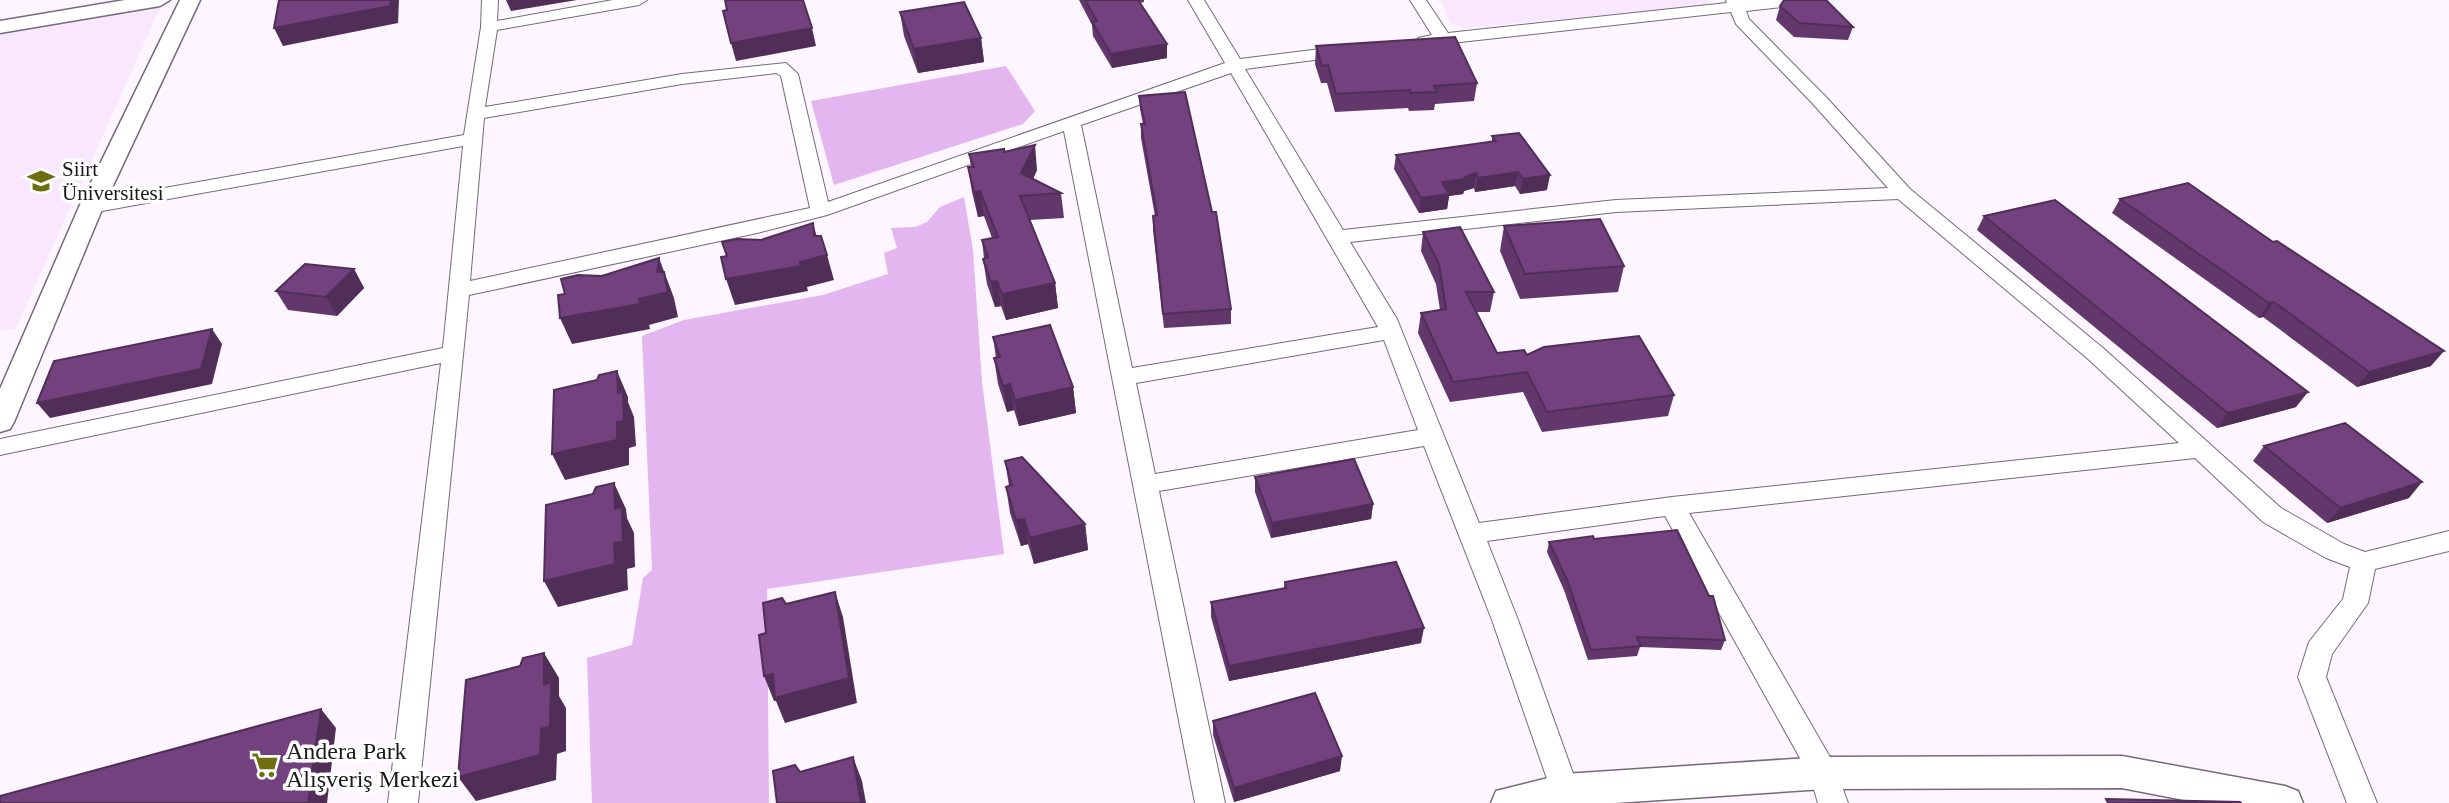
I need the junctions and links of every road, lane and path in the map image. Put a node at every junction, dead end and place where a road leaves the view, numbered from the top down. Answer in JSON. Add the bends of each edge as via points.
{"nodes":[{"id":1,"x":95,"y":0,"type":"edge"},
{"id":2,"x":160,"y":0,"type":"edge"},
{"id":3,"x":191,"y":0,"type":"edge"},
{"id":4,"x":490,"y":0,"type":"edge"},
{"id":5,"x":639,"y":0,"type":"edge"},
{"id":6,"x":1196,"y":0,"type":"edge"},
{"id":7,"x":1418,"y":0,"type":"edge"},
{"id":8,"x":1800,"y":0,"type":"edge"},
{"id":9,"x":1736,"y":4,"type":"edge"},
{"id":10,"x":0,"y":16,"type":"edge"},
{"id":11,"x":0,"y":27,"type":"edge"},
{"id":12,"x":489,"y":27,"type":"junction"},
{"id":13,"x":1443,"y":39,"type":"junction"},
{"id":14,"x":1402,"y":44,"type":"edge"},
{"id":15,"x":1360,"y":49,"type":"edge"},
{"id":16,"x":1236,"y":65,"type":"junction"},
{"id":17,"x":475,"y":114,"type":"junction"},
{"id":18,"x":1071,"y":121,"type":"junction"},
{"id":19,"x":474,"y":139,"type":"junction"},
{"id":20,"x":1903,"y":193,"type":"junction"},
{"id":21,"x":92,"y":207,"type":"junction"},
{"id":22,"x":820,"y":211,"type":"junction"},
{"id":23,"x":1338,"y":237,"type":"junction"},
{"id":24,"x":459,"y":290,"type":"junction"},
{"id":25,"x":1391,"y":332,"type":"junction"},
{"id":26,"x":453,"y":353,"type":"junction"},
{"id":27,"x":1124,"y":377,"type":"junction"},
{"id":28,"x":0,"y":422,"type":"edge"},
{"id":29,"x":1432,"y":436,"type":"junction"},
{"id":30,"x":0,"y":447,"type":"edge"},
{"id":31,"x":2201,"y":449,"type":"junction"},
{"id":32,"x":1146,"y":484,"type":"junction"},
{"id":33,"x":1672,"y":506,"type":"junction"},
{"id":34,"x":1471,"y":534,"type":"junction"},
{"id":35,"x":2449,"y":541,"type":"edge"},
{"id":36,"x":2364,"y":562,"type":"junction"},
{"id":37,"x":1829,"y":788,"type":"edge"},
{"id":38,"x":1564,"y":790,"type":"junction"},
{"id":39,"x":403,"y":803,"type":"edge"},
{"id":40,"x":1210,"y":803,"type":"edge"},
{"id":41,"x":1509,"y":803,"type":"edge"},
{"id":42,"x":2286,"y":803,"type":"edge"},
{"id":43,"x":2362,"y":803,"type":"edge"}],
"edges":[{"from":1,"to":10,"type":"street"},
{"from":2,"to":11,"type":"street"},
{"from":3,"to":21,"type":"street"},
{"from":4,"to":12,"type":"street"},
{"from":5,"to":12,"type":"street"},
{"from":6,"to":16,"type":"street"},
{"from":7,"to":13,"type":"street"},
{"from":8,"to":9,"type":"street"},
{"from":9,"to":13,"type":"street"},
{"from":9,"to":20,"type":"street","via":[[1742,21]]},
{"from":12,"to":17,"type":"street"},
{"from":13,"to":14,"type":"street"},
{"from":15,"to":16,"type":"street"},
{"from":16,"to":18,"type":"street"},
{"from":16,"to":23,"type":"street"},
{"from":17,"to":19,"type":"street"},
{"from":17,"to":22,"type":"street","via":[[780,67],[789,74]]},
{"from":18,"to":22,"type":"street"},
{"from":18,"to":27,"type":"street"},
{"from":19,"to":21,"type":"street"},
{"from":19,"to":24,"type":"street"},
{"from":20,"to":23,"type":"street","via":[[1616,206]]},
{"from":20,"to":31,"type":"street","via":[[2095,353]]},
{"from":21,"to":28,"type":"street"},
{"from":22,"to":24,"type":"street"},
{"from":23,"to":25,"type":"street"},
{"from":24,"to":26,"type":"street"},
{"from":25,"to":27,"type":"street"},
{"from":25,"to":29,"type":"street"},
{"from":26,"to":30,"type":"street"},
{"from":26,"to":39,"type":"street"},
{"from":27,"to":32,"type":"street"},
{"from":29,"to":32,"type":"street"},
{"from":29,"to":34,"type":"street"},
{"from":31,"to":33,"type":"street"},
{"from":31,"to":36,"type":"street","via":[[2272,515]]},
{"from":32,"to":40,"type":"street"},
{"from":33,"to":34,"type":"street"},
{"from":33,"to":37,"type":"street"},
{"from":34,"to":38,"type":"street"},
{"from":35,"to":36,"type":"street"},
{"from":36,"to":43,"type":"street","via":[[2355,603],[2319,650],[2312,677]]},
{"from":37,"to":38,"type":"street"},
{"from":37,"to":42,"type":"street","via":[[2122,772]]},
{"from":38,"to":41,"type":"street"}]}
